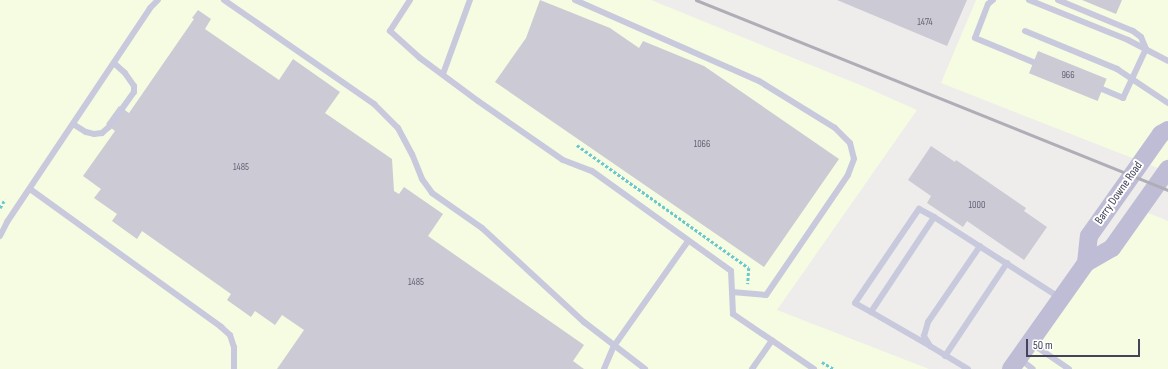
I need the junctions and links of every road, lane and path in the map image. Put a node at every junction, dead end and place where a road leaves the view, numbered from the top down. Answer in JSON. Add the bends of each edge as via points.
{"nodes":[{"id":1,"x":158,"y":0,"type":"edge"},
{"id":2,"x":224,"y":0,"type":"edge"},
{"id":3,"x":410,"y":0,"type":"edge"},
{"id":4,"x":470,"y":0,"type":"edge"},
{"id":5,"x":574,"y":0,"type":"edge"},
{"id":6,"x":993,"y":0,"type":"edge"},
{"id":7,"x":1029,"y":0,"type":"edge"},
{"id":8,"x":1058,"y":0,"type":"edge"},
{"id":9,"x":1025,"y":31,"type":"dead end"},
{"id":10,"x":1146,"y":49,"type":"junction"},
{"id":11,"x":1168,"y":61,"type":"edge"},
{"id":12,"x":114,"y":62,"type":"junction"},
{"id":13,"x":1033,"y":62,"type":"dead end"},
{"id":14,"x":443,"y":74,"type":"junction"},
{"id":15,"x":1132,"y":79,"type":"junction"},
{"id":16,"x":1102,"y":89,"type":"dead end"},
{"id":17,"x":1168,"y":103,"type":"edge"},
{"id":18,"x":73,"y":124,"type":"junction"},
{"id":19,"x":1168,"y":130,"type":"edge"},
{"id":20,"x":1168,"y":169,"type":"edge"},
{"id":21,"x":30,"y":189,"type":"junction"},
{"id":22,"x":5,"y":199,"type":"dead end"},
{"id":23,"x":0,"y":208,"type":"edge"},
{"id":24,"x":934,"y":217,"type":"junction"},
{"id":25,"x":0,"y":236,"type":"edge"},
{"id":26,"x":688,"y":241,"type":"junction"},
{"id":27,"x":980,"y":246,"type":"junction"},
{"id":28,"x":1007,"y":263,"type":"junction"},
{"id":29,"x":1086,"y":263,"type":"junction"},
{"id":30,"x":732,"y":292,"type":"junction"},
{"id":31,"x":1061,"y":299,"type":"junction"},
{"id":32,"x":871,"y":312,"type":"junction"},
{"id":33,"x":772,"y":340,"type":"junction"},
{"id":34,"x":1030,"y":342,"type":"junction"},
{"id":35,"x":614,"y":346,"type":"junction"},
{"id":36,"x":930,"y":346,"type":"junction"},
{"id":37,"x":945,"y":356,"type":"junction"},
{"id":38,"x":1015,"y":363,"type":"edge"},
{"id":39,"x":234,"y":369,"type":"edge"},
{"id":40,"x":604,"y":369,"type":"edge"},
{"id":41,"x":645,"y":369,"type":"edge"},
{"id":42,"x":752,"y":369,"type":"edge"},
{"id":43,"x":814,"y":369,"type":"edge"},
{"id":44,"x":968,"y":369,"type":"edge"},
{"id":45,"x":1033,"y":369,"type":"edge"},
{"id":46,"x":1069,"y":369,"type":"edge"}],
"edges":[{"from":1,"to":12,"type":"lane"},
{"from":2,"to":35,"type":"lane","via":[[374,104],[398,128],[422,179],[432,193],[482,228]]},
{"from":3,"to":14,"type":"lane","via":[[390,31],[420,58]]},
{"from":4,"to":14,"type":"lane"},
{"from":5,"to":30,"type":"lane","via":[[759,81],[835,128],[850,143],[854,158],[848,175],[766,295]]},
{"from":6,"to":13,"type":"lane","via":[[988,4],[975,38]]},
{"from":7,"to":10,"type":"lane"},
{"from":8,"to":10,"type":"lane","via":[[1133,31],[1141,37]]},
{"from":9,"to":15,"type":"lane","via":[[1117,69]]},
{"from":10,"to":11,"type":"lane"},
{"from":10,"to":15,"type":"lane"},
{"from":12,"to":18,"type":"lane"},
{"from":12,"to":18,"type":"lane","via":[[134,86],[134,92],[102,133],[86,132]]},
{"from":14,"to":26,"type":"lane","via":[[553,154],[592,171]]},
{"from":15,"to":16,"type":"lane","via":[[1123,98]]},
{"from":15,"to":17,"type":"lane"},
{"from":18,"to":21,"type":"lane"},
{"from":19,"to":29,"type":"main road","name":"Barry Downe Road","via":[[1161,134],[1089,236]]},
{"from":20,"to":29,"type":"main road","name":"Barry Downe Road","via":[[1112,248]]},
{"from":21,"to":25,"type":"lane"},
{"from":21,"to":39,"type":"lane","via":[[221,327],[230,335],[234,347]]},
{"from":22,"to":23,"type":"path"},
{"from":24,"to":27,"type":"lane"},
{"from":24,"to":32,"type":"lane"},
{"from":24,"to":32,"type":"lane","via":[[919,209],[855,303]]},
{"from":26,"to":30,"type":"lane","via":[[731,271]]},
{"from":26,"to":35,"type":"lane"},
{"from":27,"to":28,"type":"lane"},
{"from":27,"to":36,"type":"lane","via":[[928,322],[924,336]]},
{"from":28,"to":31,"type":"lane"},
{"from":28,"to":37,"type":"lane"},
{"from":29,"to":31,"type":"main road","name":"Barry Downe Road"},
{"from":30,"to":33,"type":"lane","via":[[733,314]]},
{"from":31,"to":34,"type":"main road","name":"Barry Downe Road"},
{"from":32,"to":36,"type":"lane"},
{"from":33,"to":42,"type":"lane"},
{"from":33,"to":43,"type":"lane"},
{"from":34,"to":38,"type":"main road","name":"Barry Downe Road"},
{"from":34,"to":46,"type":"lane"},
{"from":35,"to":40,"type":"lane"},
{"from":35,"to":41,"type":"lane"},
{"from":36,"to":37,"type":"lane"},
{"from":37,"to":44,"type":"lane"},
{"from":38,"to":45,"type":"lane"}]}
